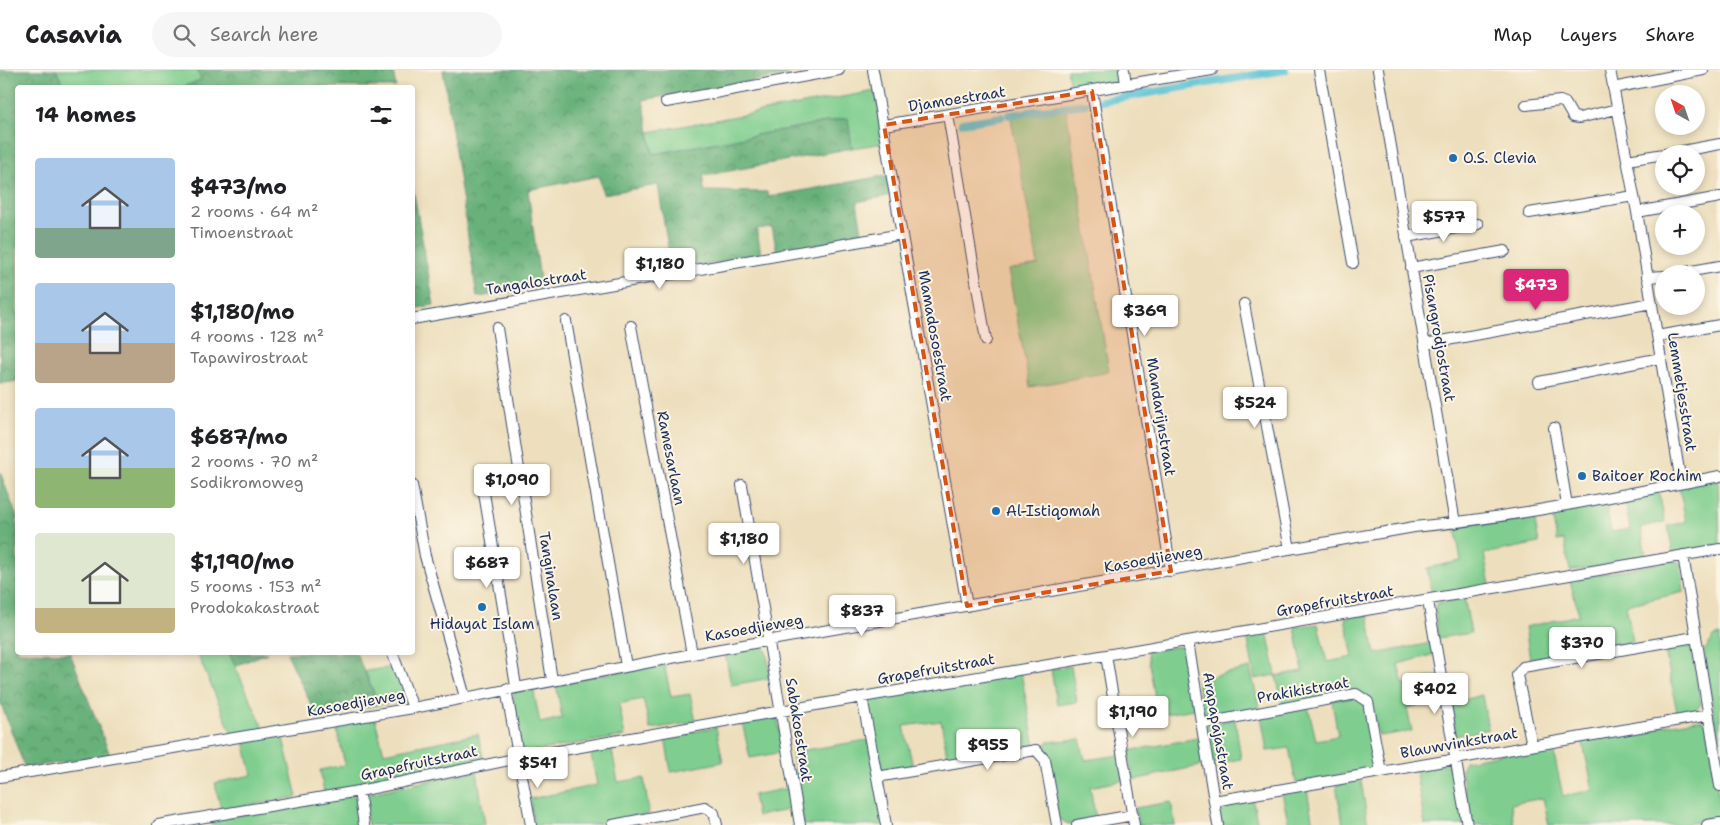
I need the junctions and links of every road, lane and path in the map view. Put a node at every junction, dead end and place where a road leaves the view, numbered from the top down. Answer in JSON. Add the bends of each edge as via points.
{"nodes":[{"id":1,"x":840,"y":70,"type":"edge"},
{"id":2,"x":874,"y":70,"type":"edge"},
{"id":3,"x":1124,"y":70,"type":"edge"},
{"id":4,"x":1212,"y":70,"type":"edge"},
{"id":5,"x":1319,"y":70,"type":"edge"},
{"id":6,"x":1378,"y":70,"type":"edge"},
{"id":7,"x":1610,"y":70,"type":"edge"},
{"id":8,"x":1703,"y":70,"type":"edge"},
{"id":9,"x":1126,"y":84,"type":"junction"},
{"id":10,"x":1613,"y":88,"type":"junction"},
{"id":11,"x":1092,"y":91,"type":"junction"},
{"id":12,"x":666,"y":102,"type":"dead end"},
{"id":13,"x":1526,"y":105,"type":"dead end"},
{"id":14,"x":1617,"y":109,"type":"junction"},
{"id":15,"x":948,"y":115,"type":"junction"},
{"id":16,"x":884,"y":125,"type":"junction"},
{"id":17,"x":1720,"y":144,"type":"edge"},
{"id":18,"x":1705,"y":147,"type":"edge"},
{"id":19,"x":1655,"y":156,"type":"edge"},
{"id":20,"x":1627,"y":160,"type":"junction"},
{"id":21,"x":1634,"y":196,"type":"junction"},
{"id":22,"x":1720,"y":197,"type":"edge"},
{"id":23,"x":1637,"y":212,"type":"junction"},
{"id":24,"x":1529,"y":213,"type":"dead end"},
{"id":25,"x":1478,"y":224,"type":"dead end"},
{"id":26,"x":902,"y":234,"type":"junction"},
{"id":27,"x":1406,"y":238,"type":"junction"},
{"id":28,"x":1505,"y":251,"type":"dead end"},
{"id":29,"x":1353,"y":263,"type":"dead end"},
{"id":30,"x":1720,"y":266,"type":"edge"},
{"id":31,"x":1411,"y":268,"type":"junction"},
{"id":32,"x":1705,"y":269,"type":"edge"},
{"id":33,"x":1647,"y":277,"type":"junction"},
{"id":34,"x":1655,"y":277,"type":"edge"},
{"id":35,"x":1244,"y":304,"type":"dead end"},
{"id":36,"x":1652,"y":304,"type":"junction"},
{"id":37,"x":415,"y":318,"type":"edge"},
{"id":38,"x":566,"y":320,"type":"dead end"},
{"id":39,"x":1720,"y":325,"type":"edge"},
{"id":40,"x":631,"y":326,"type":"dead end"},
{"id":41,"x":497,"y":328,"type":"dead end"},
{"id":42,"x":1657,"y":336,"type":"junction"},
{"id":43,"x":986,"y":340,"type":"dead end"},
{"id":44,"x":1425,"y":344,"type":"junction"},
{"id":45,"x":1661,"y":358,"type":"junction"},
{"id":46,"x":1539,"y":382,"type":"dead end"},
{"id":47,"x":1554,"y":428,"type":"dead end"},
{"id":48,"x":1720,"y":476,"type":"edge"},
{"id":49,"x":1681,"y":483,"type":"junction"},
{"id":50,"x":742,"y":485,"type":"dead end"},
{"id":51,"x":483,"y":487,"type":"dead end"},
{"id":52,"x":415,"y":501,"type":"edge"},
{"id":53,"x":1568,"y":505,"type":"junction"},
{"id":54,"x":1455,"y":523,"type":"junction"},
{"id":55,"x":1720,"y":549,"type":"edge"},
{"id":56,"x":1290,"y":550,"type":"junction"},
{"id":57,"x":1683,"y":555,"type":"junction"},
{"id":58,"x":1171,"y":570,"type":"junction"},
{"id":59,"x":1428,"y":601,"type":"junction"},
{"id":60,"x":967,"y":606,"type":"junction"},
{"id":61,"x":1695,"y":637,"type":"junction"},
{"id":62,"x":770,"y":640,"type":"junction"},
{"id":63,"x":1188,"y":642,"type":"junction"},
{"id":64,"x":692,"y":654,"type":"junction"},
{"id":65,"x":393,"y":655,"type":"edge"},
{"id":66,"x":1106,"y":655,"type":"junction"},
{"id":67,"x":626,"y":666,"type":"junction"},
{"id":68,"x":552,"y":680,"type":"junction"},
{"id":69,"x":511,"y":688,"type":"junction"},
{"id":70,"x":465,"y":697,"type":"junction"},
{"id":71,"x":862,"y":698,"type":"junction"},
{"id":72,"x":413,"y":708,"type":"junction"},
{"id":73,"x":781,"y":711,"type":"junction"},
{"id":74,"x":1709,"y":715,"type":"junction"},
{"id":75,"x":1201,"y":724,"type":"junction"},
{"id":76,"x":1532,"y":745,"type":"junction"},
{"id":77,"x":519,"y":758,"type":"junction"},
{"id":78,"x":1455,"y":759,"type":"junction"},
{"id":79,"x":1381,"y":772,"type":"junction"},
{"id":80,"x":877,"y":777,"type":"junction"},
{"id":81,"x":0,"y":778,"type":"edge"},
{"id":82,"x":1720,"y":786,"type":"edge"},
{"id":83,"x":359,"y":791,"type":"junction"},
{"id":84,"x":1214,"y":801,"type":"junction"},
{"id":85,"x":1133,"y":820,"type":"edge"},
{"id":86,"x":1720,"y":823,"type":"edge"},
{"id":87,"x":158,"y":825,"type":"edge"},
{"id":88,"x":364,"y":825,"type":"edge"},
{"id":89,"x":531,"y":825,"type":"edge"},
{"id":90,"x":613,"y":825,"type":"edge"},
{"id":91,"x":717,"y":825,"type":"edge"},
{"id":92,"x":800,"y":825,"type":"edge"},
{"id":93,"x":886,"y":825,"type":"edge"},
{"id":94,"x":1057,"y":825,"type":"edge"},
{"id":95,"x":1077,"y":825,"type":"edge"},
{"id":96,"x":1218,"y":825,"type":"edge"},
{"id":97,"x":1467,"y":825,"type":"edge"},
{"id":98,"x":1706,"y":825,"type":"edge"}],
"edges":[{"from":1,"to":12,"type":"street"},
{"from":2,"to":16,"type":"street","name":"Mamadosoestraat"},
{"from":3,"to":9,"type":"street"},
{"from":4,"to":9,"type":"street","name":"Djamoestraat"},
{"from":5,"to":29,"type":"street"},
{"from":6,"to":27,"type":"street","name":"Pisangrodjostraat"},
{"from":7,"to":10,"type":"street","name":"Lemmetjesstraat"},
{"from":8,"to":10,"type":"street"},
{"from":9,"to":11,"type":"street","name":"Djamoestraat"},
{"from":10,"to":14,"type":"street","name":"Lemmetjesstraat"},
{"from":11,"to":15,"type":"street","name":"Djamoestraat"},
{"from":11,"to":58,"type":"street","name":"Mandarijnstraat"},
{"from":13,"to":14,"type":"street","via":[[1560,101],[1565,103],[1573,117],[1579,118]]},
{"from":14,"to":20,"type":"street","name":"Lemmetjesstraat"},
{"from":15,"to":16,"type":"street","name":"Djamoestraat"},
{"from":15,"to":43,"type":"street"},
{"from":16,"to":26,"type":"street","name":"Mamadosoestraat"},
{"from":17,"to":18,"type":"street"},
{"from":19,"to":20,"type":"street"},
{"from":20,"to":21,"type":"street","name":"Lemmetjesstraat"},
{"from":21,"to":23,"type":"street","name":"Lemmetjesstraat"},
{"from":21,"to":24,"type":"street"},
{"from":22,"to":23,"type":"street"},
{"from":23,"to":33,"type":"street","name":"Lemmetjesstraat"},
{"from":25,"to":27,"type":"street"},
{"from":26,"to":37,"type":"street","name":"Tangalostraat"},
{"from":26,"to":60,"type":"street","name":"Mamadosoestraat"},
{"from":27,"to":31,"type":"street","name":"Pisangrodjostraat"},
{"from":28,"to":31,"type":"street"},
{"from":30,"to":32,"type":"street"},
{"from":31,"to":44,"type":"street","name":"Pisangrodjostraat"},
{"from":33,"to":34,"type":"street"},
{"from":33,"to":36,"type":"street","name":"Lemmetjesstraat"},
{"from":35,"to":56,"type":"street"},
{"from":36,"to":42,"type":"street","name":"Lemmetjesstraat"},
{"from":36,"to":44,"type":"street"},
{"from":38,"to":67,"type":"street"},
{"from":39,"to":42,"type":"street"},
{"from":40,"to":64,"type":"street","name":"Ramesarlaan"},
{"from":41,"to":68,"type":"street","name":"Tanginalaan"},
{"from":42,"to":45,"type":"street","name":"Lemmetjesstraat"},
{"from":44,"to":54,"type":"street","name":"Pisangrodjostraat"},
{"from":45,"to":46,"type":"street"},
{"from":45,"to":49,"type":"street","name":"Lemmetjesstraat"},
{"from":47,"to":53,"type":"street"},
{"from":48,"to":49,"type":"street","name":"Kasoedjieweg"},
{"from":49,"to":53,"type":"street","name":"Kasoedjieweg"},
{"from":50,"to":62,"type":"street","name":"Sabakoestraat"},
{"from":51,"to":69,"type":"street"},
{"from":52,"to":70,"type":"street","via":[[425,556]]},
{"from":53,"to":54,"type":"street","name":"Kasoedjieweg"},
{"from":54,"to":56,"type":"street","name":"Kasoedjieweg","via":[[1414,527]]},
{"from":55,"to":57,"type":"street","name":"Grapefruitstraat"},
{"from":56,"to":58,"type":"street","name":"Kasoedjieweg"},
{"from":57,"to":59,"type":"street","name":"Grapefruitstraat"},
{"from":57,"to":61,"type":"street"},
{"from":58,"to":60,"type":"street","name":"Kasoedjieweg"},
{"from":59,"to":63,"type":"street","name":"Grapefruitstraat"},
{"from":59,"to":78,"type":"street"},
{"from":60,"to":62,"type":"street","name":"Kasoedjieweg"},
{"from":61,"to":74,"type":"street"},
{"from":61,"to":76,"type":"street","via":[[1523,667],[1517,675]]},
{"from":62,"to":64,"type":"street","name":"Kasoedjieweg"},
{"from":62,"to":73,"type":"street","name":"Sabakoestraat"},
{"from":63,"to":66,"type":"street","name":"Grapefruitstraat"},
{"from":63,"to":75,"type":"street","name":"Arapapajastraat"},
{"from":64,"to":67,"type":"street","name":"Kasoedjieweg"},
{"from":65,"to":72,"type":"street"},
{"from":66,"to":71,"type":"street","name":"Grapefruitstraat"},
{"from":66,"to":85,"type":"street"},
{"from":67,"to":68,"type":"street","name":"Kasoedjieweg"},
{"from":68,"to":69,"type":"street","name":"Kasoedjieweg"},
{"from":69,"to":70,"type":"street","name":"Kasoedjieweg"},
{"from":69,"to":77,"type":"street"},
{"from":70,"to":72,"type":"street","name":"Kasoedjieweg"},
{"from":71,"to":73,"type":"street","name":"Grapefruitstraat"},
{"from":71,"to":80,"type":"street"},
{"from":72,"to":81,"type":"street","name":"Kasoedjieweg"},
{"from":73,"to":77,"type":"street","name":"Grapefruitstraat"},
{"from":73,"to":92,"type":"street","name":"Sabakoestraat"},
{"from":74,"to":76,"type":"street","name":"Blauwvinkstraat"},
{"from":74,"to":82,"type":"street"},
{"from":75,"to":79,"type":"street","name":"Prakikistraat","via":[[1356,694],[1368,702]]},
{"from":75,"to":84,"type":"street","name":"Arapapajastraat"},
{"from":76,"to":78,"type":"street","name":"Blauwvinkstraat"},
{"from":77,"to":83,"type":"street","name":"Grapefruitstraat"},
{"from":77,"to":89,"type":"street"},
{"from":78,"to":79,"type":"street","name":"Blauwvinkstraat"},
{"from":78,"to":97,"type":"street"},
{"from":79,"to":84,"type":"street","name":"Blauwvinkstraat"},
{"from":80,"to":93,"type":"street"},
{"from":80,"to":94,"type":"street","via":[[1036,750],[1045,760]]},
{"from":83,"to":87,"type":"street","name":"Grapefruitstraat"},
{"from":83,"to":88,"type":"street"},
{"from":84,"to":96,"type":"street","name":"Arapapajastraat"},
{"from":85,"to":95,"type":"street"},
{"from":86,"to":98,"type":"street"},
{"from":90,"to":91,"type":"street","via":[[705,807],[714,813]]}]}
